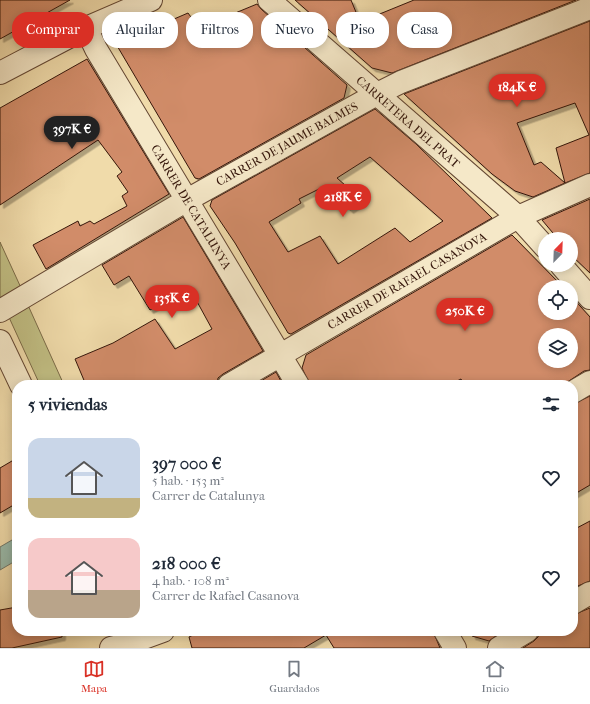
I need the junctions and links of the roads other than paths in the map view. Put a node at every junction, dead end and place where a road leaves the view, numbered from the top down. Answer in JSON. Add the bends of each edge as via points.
{"nodes":[{"id":1,"x":151,"y":0,"type":"edge"},
{"id":2,"x":269,"y":0,"type":"edge"},
{"id":3,"x":590,"y":8,"type":"edge"},
{"id":4,"x":94,"y":25,"type":"edge"},
{"id":5,"x":94,"y":46,"type":"edge"},
{"id":6,"x":48,"y":48,"type":"edge"},
{"id":7,"x":0,"y":73,"type":"edge"},
{"id":8,"x":377,"y":94,"type":"junction"},
{"id":9,"x":590,"y":185,"type":"edge"},
{"id":10,"x":187,"y":200,"type":"junction"},
{"id":11,"x":518,"y":217,"type":"junction"},
{"id":12,"x":538,"y":239,"type":"edge"},
{"id":13,"x":567,"y":272,"type":"edge"},
{"id":14,"x":590,"y":298,"type":"edge"},
{"id":15,"x":0,"y":311,"type":"edge"},
{"id":16,"x":0,"y":341,"type":"edge"},
{"id":17,"x":280,"y":355,"type":"junction"},
{"id":18,"x":19,"y":380,"type":"edge"},
{"id":19,"x":238,"y":380,"type":"edge"},
{"id":20,"x":295,"y":380,"type":"edge"},
{"id":21,"x":590,"y":382,"type":"edge"},
{"id":22,"x":578,"y":389,"type":"edge"},
{"id":23,"x":590,"y":593,"type":"edge"},
{"id":24,"x":578,"y":600,"type":"edge"},
{"id":25,"x":146,"y":636,"type":"edge"},
{"id":26,"x":447,"y":636,"type":"edge"},
{"id":27,"x":519,"y":636,"type":"edge"},
{"id":28,"x":122,"y":643,"type":"edge"},
{"id":29,"x":454,"y":648,"type":"edge"},
{"id":30,"x":499,"y":648,"type":"edge"}],
"edges":[{"from":1,"to":4,"type":"street"},
{"from":2,"to":8,"type":"street","name":"CARRETERA DEL PRAT"},
{"from":3,"to":8,"type":"street","name":"CARRER DE JAUME BALMES","via":[[401,82]]},
{"from":5,"to":10,"type":"street","name":"CARRER DE CATALUNYA"},
{"from":6,"to":7,"type":"street"},
{"from":8,"to":10,"type":"street","name":"CARRER DE JAUME BALMES"},
{"from":8,"to":11,"type":"street","name":"CARRETERA DEL PRAT"},
{"from":9,"to":11,"type":"street","name":"CARRER DE RAFAEL CASANOVA"},
{"from":10,"to":15,"type":"street","name":"CARRER DE JAUME BALMES"},
{"from":10,"to":17,"type":"street","name":"CARRER DE CATALUNYA"},
{"from":11,"to":12,"type":"street","name":"CARRETERA DEL PRAT"},
{"from":11,"to":17,"type":"street","name":"CARRER DE RAFAEL CASANOVA"},
{"from":13,"to":14,"type":"street"},
{"from":16,"to":18,"type":"street"},
{"from":17,"to":19,"type":"street","name":"CARRER DE RAFAEL CASANOVA"},
{"from":17,"to":20,"type":"street","name":"CARRER DE CATALUNYA"},
{"from":21,"to":22,"type":"street"},
{"from":23,"to":24,"type":"street"},
{"from":25,"to":28,"type":"street"},
{"from":26,"to":29,"type":"street"},
{"from":27,"to":30,"type":"street"}]}
